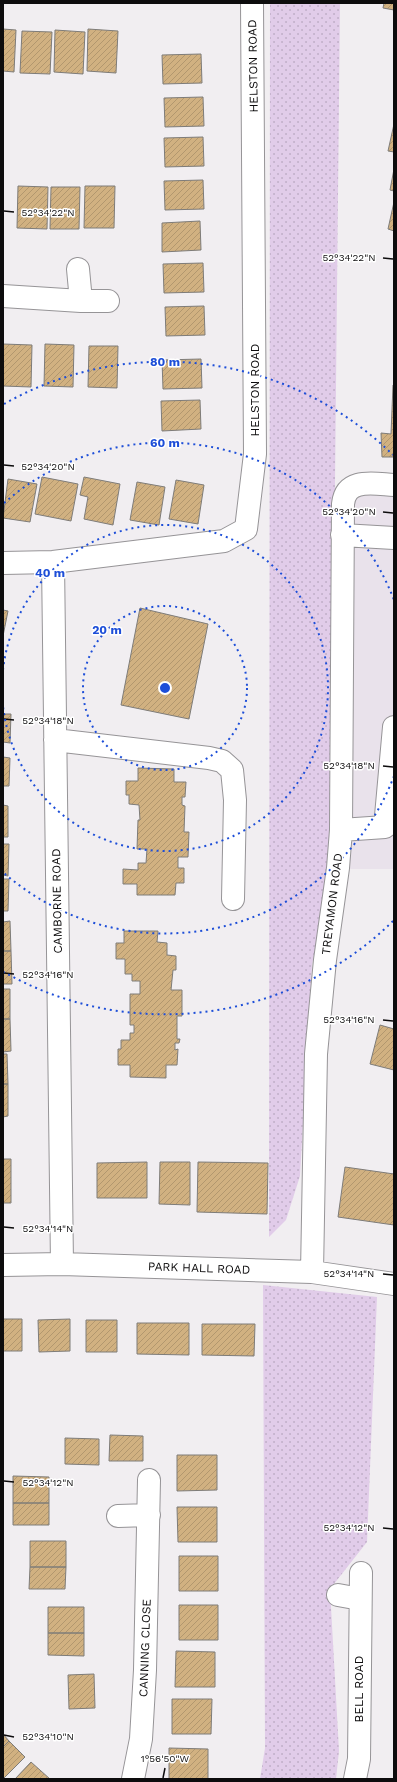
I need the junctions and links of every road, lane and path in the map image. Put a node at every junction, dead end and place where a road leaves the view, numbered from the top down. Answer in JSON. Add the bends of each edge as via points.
{"nodes":[{"id":1,"x":252,"y":3,"type":"edge"},
{"id":2,"x":78,"y":269,"type":"dead end"},
{"id":3,"x":3,"y":296,"type":"edge"},
{"id":4,"x":81,"y":301,"type":"junction"},
{"id":5,"x":108,"y":301,"type":"dead end"},
{"id":6,"x":394,"y":485,"type":"edge"},
{"id":7,"x":342,"y":535,"type":"junction"},
{"id":8,"x":394,"y":538,"type":"edge"},
{"id":9,"x":53,"y":562,"type":"junction"},
{"id":10,"x":3,"y":563,"type":"edge"},
{"id":11,"x":394,"y":727,"type":"edge"},
{"id":12,"x":55,"y":740,"type":"junction"},
{"id":13,"x":340,"y":830,"type":"junction"},
{"id":14,"x":389,"y":832,"type":"edge"},
{"id":15,"x":233,"y":899,"type":"dead end"},
{"id":16,"x":62,"y":1264,"type":"junction"},
{"id":17,"x":3,"y":1265,"type":"edge"},
{"id":18,"x":312,"y":1272,"type":"junction"},
{"id":19,"x":394,"y":1284,"type":"edge"},
{"id":20,"x":149,"y":1480,"type":"dead end"},
{"id":21,"x":118,"y":1516,"type":"dead end"},
{"id":22,"x":148,"y":1516,"type":"junction"},
{"id":23,"x":361,"y":1573,"type":"dead end"},
{"id":24,"x":338,"y":1595,"type":"dead end"},
{"id":25,"x":360,"y":1600,"type":"junction"},
{"id":26,"x":133,"y":1779,"type":"edge"},
{"id":27,"x":356,"y":1779,"type":"edge"}],
"edges":[{"from":1,"to":9,"type":"street","name":"HELSTON ROAD","via":[[255,454],[246,529],[224,541]]},
{"from":2,"to":4,"type":"street"},
{"from":3,"to":4,"type":"street"},
{"from":4,"to":5,"type":"street"},
{"from":6,"to":7,"type":"street","name":"TREYAMON ROAD","via":[[350,487],[344,497]]},
{"from":7,"to":8,"type":"street"},
{"from":7,"to":13,"type":"street","name":"TREYAMON ROAD"},
{"from":9,"to":10,"type":"street","name":"HELSTON ROAD"},
{"from":9,"to":12,"type":"street","name":"CAMBORNE ROAD"},
{"from":11,"to":14,"type":"street"},
{"from":12,"to":15,"type":"street","via":[[222,761],[232,770],[235,800]]},
{"from":12,"to":16,"type":"street","name":"CAMBORNE ROAD"},
{"from":13,"to":14,"type":"street"},
{"from":13,"to":18,"type":"street","name":"TREYAMON ROAD","via":[[338,868],[325,960],[316,1054]]},
{"from":16,"to":17,"type":"street","name":"PARK HALL ROAD"},
{"from":16,"to":18,"type":"street","name":"PARK HALL ROAD"},
{"from":18,"to":19,"type":"street","name":"PARK HALL ROAD"},
{"from":20,"to":22,"type":"street","name":"CANNING CLOSE"},
{"from":21,"to":22,"type":"street"},
{"from":22,"to":26,"type":"street","name":"CANNING CLOSE","via":[[142,1739]]},
{"from":23,"to":25,"type":"street","name":"BELL ROAD"},
{"from":24,"to":25,"type":"street"},
{"from":25,"to":27,"type":"street","name":"BELL ROAD"}]}
